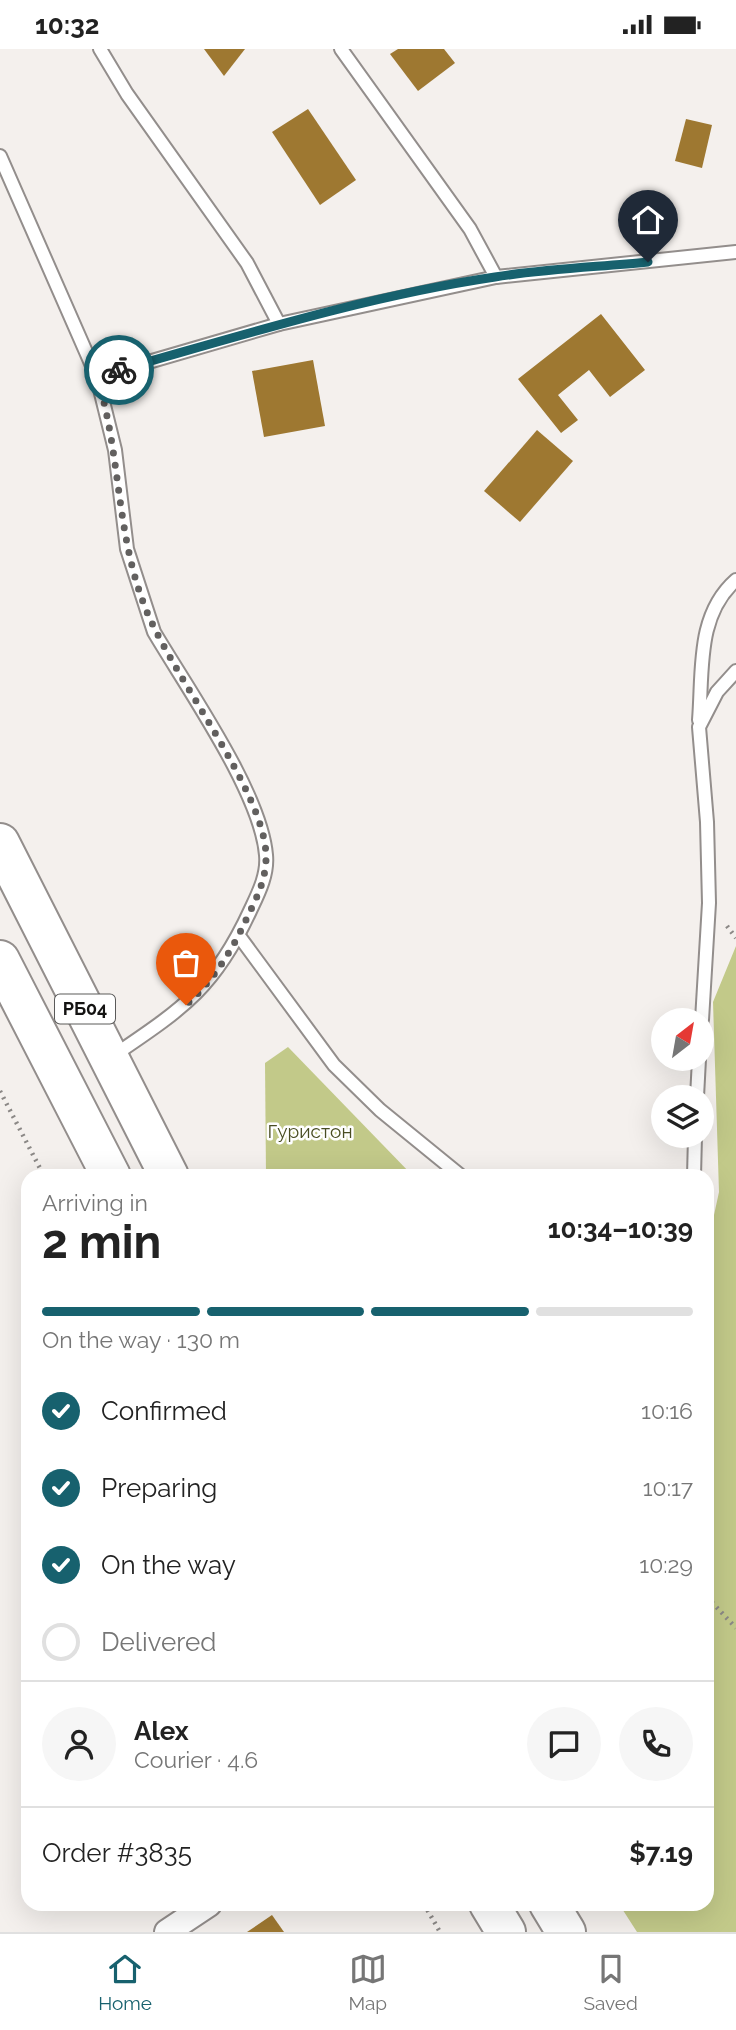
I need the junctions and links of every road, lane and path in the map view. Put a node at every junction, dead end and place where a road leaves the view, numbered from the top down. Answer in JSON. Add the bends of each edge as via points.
{"nodes":[{"id":1,"x":100,"y":49,"type":"edge"},
{"id":2,"x":341,"y":49,"type":"edge"},
{"id":3,"x":0,"y":156,"type":"edge"},
{"id":4,"x":736,"y":252,"type":"edge"},
{"id":5,"x":496,"y":277,"type":"junction"},
{"id":6,"x":279,"y":324,"type":"junction"},
{"id":7,"x":97,"y":377,"type":"junction"},
{"id":8,"x":736,"y":580,"type":"edge"},
{"id":9,"x":736,"y":671,"type":"edge"},
{"id":10,"x":699,"y":727,"type":"junction"},
{"id":11,"x":0,"y":843,"type":"edge"},
{"id":12,"x":239,"y":936,"type":"junction"},
{"id":13,"x":0,"y":960,"type":"edge"},
{"id":14,"x":703,"y":1008,"type":"edge"},
{"id":15,"x":110,"y":1058,"type":"junction"},
{"id":16,"x":0,"y":1091,"type":"edge"},
{"id":17,"x":695,"y":1148,"type":"edge"},
{"id":18,"x":40,"y":1169,"type":"edge"},
{"id":19,"x":107,"y":1169,"type":"edge"},
{"id":20,"x":166,"y":1169,"type":"edge"},
{"id":21,"x":452,"y":1169,"type":"edge"},
{"id":22,"x":694,"y":1169,"type":"edge"},
{"id":23,"x":714,"y":1604,"type":"edge"},
{"id":24,"x":736,"y":1628,"type":"edge"},
{"id":25,"x":198,"y":1911,"type":"edge"},
{"id":26,"x":428,"y":1911,"type":"edge"},
{"id":27,"x":493,"y":1911,"type":"edge"},
{"id":28,"x":554,"y":1911,"type":"edge"},
{"id":29,"x":167,"y":1932,"type":"edge"},
{"id":30,"x":440,"y":1932,"type":"edge"},
{"id":31,"x":506,"y":1932,"type":"edge"},
{"id":32,"x":566,"y":1932,"type":"edge"}],
"edges":[{"from":1,"to":6,"type":"lane","via":[[247,263]]},
{"from":2,"to":5,"type":"lane","via":[[470,229]]},
{"from":3,"to":7,"type":"lane"},
{"from":4,"to":5,"type":"lane"},
{"from":5,"to":6,"type":"lane"},
{"from":6,"to":7,"type":"lane"},
{"from":7,"to":12,"type":"lane","via":[[115,450],[127,549],[144,606],[154,632],[252,803],[261,829],[266,857],[263,884]]},
{"from":8,"to":10,"type":"lane","via":[[710,612]]},
{"from":9,"to":10,"type":"lane","via":[[717,692]]},
{"from":10,"to":14,"type":"lane","via":[[709,903]]},
{"from":11,"to":15,"type":"highway","number":"РБ04"},
{"from":12,"to":15,"type":"lane","via":[[197,995]]},
{"from":12,"to":21,"type":"lane","via":[[334,1066]]},
{"from":13,"to":19,"type":"highway","number":"РБ04"},
{"from":15,"to":20,"type":"highway","number":"РБ04"},
{"from":16,"to":18,"type":"path"},
{"from":17,"to":22,"type":"lane"},
{"from":23,"to":24,"type":"path"},
{"from":25,"to":29,"type":"street"},
{"from":26,"to":30,"type":"path"},
{"from":27,"to":31,"type":"highway"},
{"from":28,"to":32,"type":"highway"}]}
